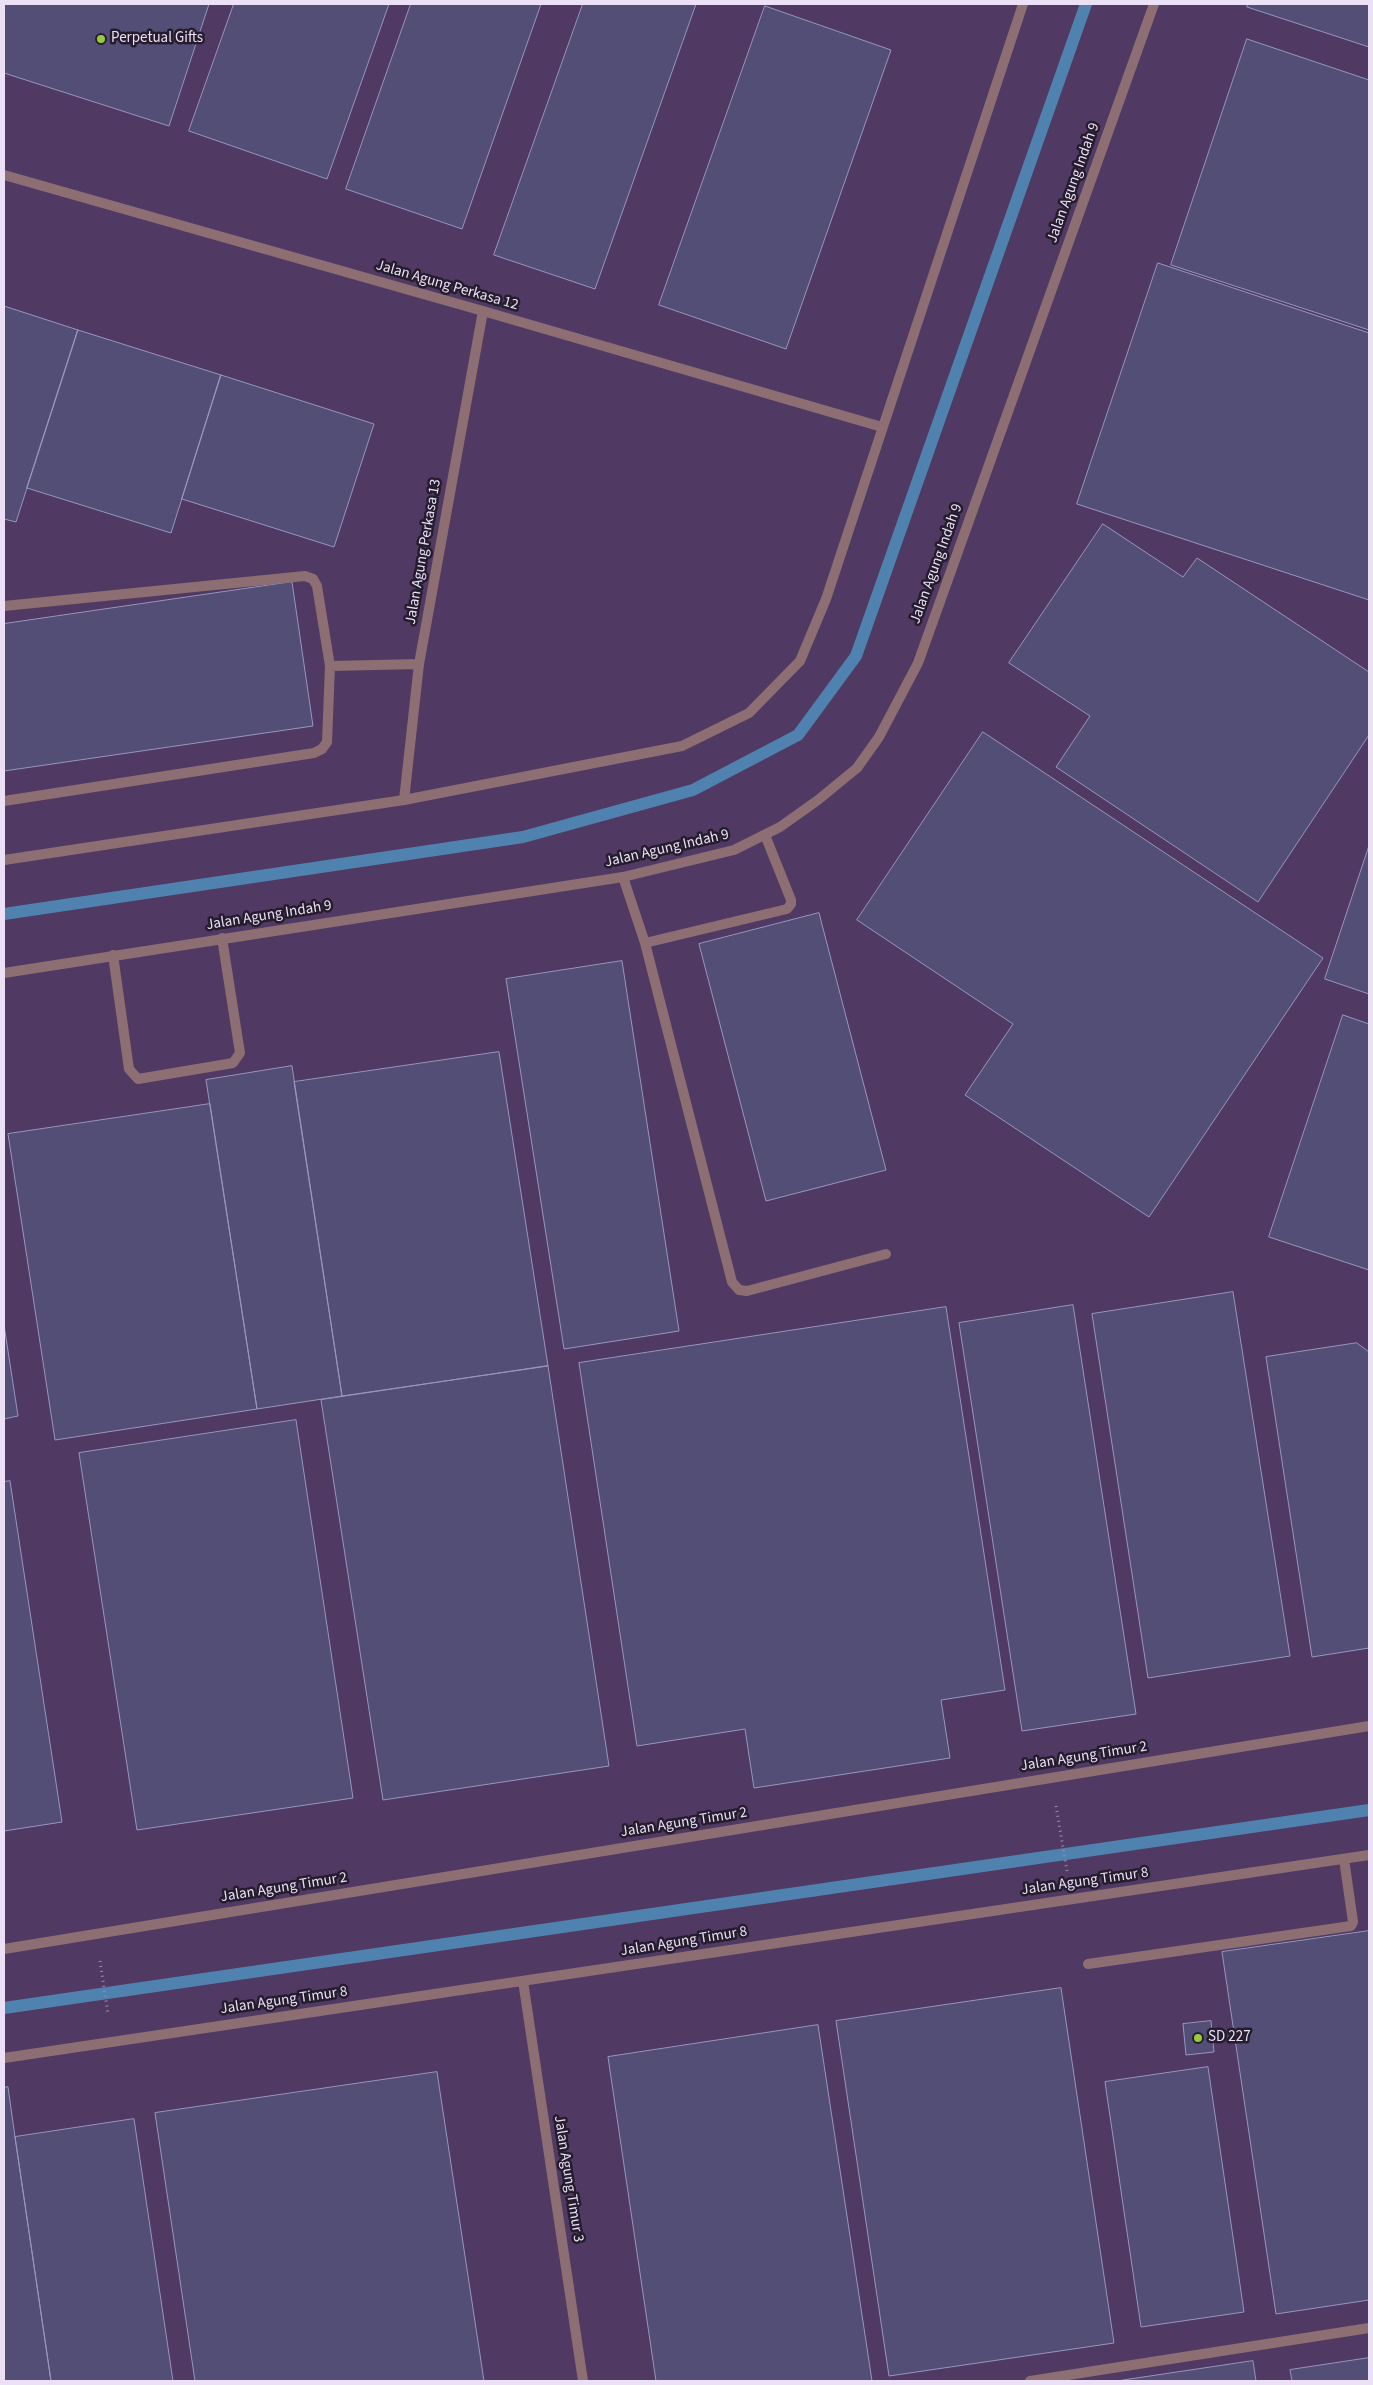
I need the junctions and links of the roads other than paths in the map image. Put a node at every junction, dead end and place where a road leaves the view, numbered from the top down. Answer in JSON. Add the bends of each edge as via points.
{"nodes":[{"id":1,"x":1023,"y":4,"type":"edge"},
{"id":2,"x":1154,"y":4,"type":"edge"},
{"id":3,"x":4,"y":176,"type":"edge"},
{"id":4,"x":483,"y":311,"type":"junction"},
{"id":5,"x":882,"y":427,"type":"junction"},
{"id":6,"x":4,"y":606,"type":"edge"},
{"id":7,"x":419,"y":664,"type":"junction"},
{"id":8,"x":330,"y":666,"type":"junction"},
{"id":9,"x":4,"y":800,"type":"edge"},
{"id":10,"x":404,"y":800,"type":"junction"},
{"id":11,"x":764,"y":835,"type":"junction"},
{"id":12,"x":4,"y":860,"type":"edge"},
{"id":13,"x":623,"y":877,"type":"junction"},
{"id":14,"x":222,"y":938,"type":"junction"},
{"id":15,"x":645,"y":943,"type":"junction"},
{"id":16,"x":112,"y":955,"type":"junction"},
{"id":17,"x":4,"y":973,"type":"edge"},
{"id":18,"x":886,"y":1254,"type":"dead end"},
{"id":19,"x":1369,"y":1726,"type":"edge"},
{"id":20,"x":1369,"y":1855,"type":"edge"},
{"id":21,"x":1344,"y":1859,"type":"junction"},
{"id":22,"x":4,"y":1949,"type":"edge"},
{"id":23,"x":1088,"y":1964,"type":"dead end"},
{"id":24,"x":523,"y":1981,"type":"junction"},
{"id":25,"x":4,"y":2058,"type":"edge"},
{"id":26,"x":1369,"y":2328,"type":"edge"},
{"id":27,"x":583,"y":2381,"type":"edge"},
{"id":28,"x":1030,"y":2381,"type":"edge"}],
"edges":[{"from":1,"to":5,"type":"street"},
{"from":2,"to":11,"type":"street","name":"Jalan Agung Indah 9","via":[[918,663],[879,737],[857,768],[818,800]]},
{"from":3,"to":4,"type":"street","name":"Jalan Agung Perkasa 12"},
{"from":4,"to":5,"type":"street","name":"Jalan Agung Perkasa 12"},
{"from":4,"to":7,"type":"street","name":"Jalan Agung Perkasa 13"},
{"from":5,"to":10,"type":"street","via":[[826,599],[800,661],[750,713],[682,746]]},
{"from":6,"to":8,"type":"street","via":[[305,576],[313,579],[316,586]]},
{"from":7,"to":8,"type":"street"},
{"from":7,"to":10,"type":"street","name":"Jalan Agung Perkasa 13"},
{"from":8,"to":9,"type":"street","via":[[327,742],[322,750]]},
{"from":10,"to":12,"type":"street"},
{"from":11,"to":13,"type":"street","name":"Jalan Agung Indah 9","via":[[734,850]]},
{"from":11,"to":15,"type":"street","via":[[791,900],[787,908]]},
{"from":13,"to":14,"type":"street","name":"Jalan Agung Indah 9"},
{"from":13,"to":15,"type":"street"},
{"from":14,"to":16,"type":"street","name":"Jalan Agung Indah 9"},
{"from":14,"to":16,"type":"street","via":[[240,1053],[233,1063],[138,1079],[129,1069]]},
{"from":15,"to":18,"type":"street","via":[[732,1282],[739,1290],[746,1291]]},
{"from":16,"to":17,"type":"street","name":"Jalan Agung Indah 9"},
{"from":19,"to":22,"type":"street","name":"Jalan Agung Timur 2"},
{"from":20,"to":21,"type":"street","name":"Jalan Agung Timur 8"},
{"from":21,"to":23,"type":"street","via":[[1351,1926]]},
{"from":21,"to":24,"type":"street","name":"Jalan Agung Timur 8"},
{"from":24,"to":25,"type":"street","name":"Jalan Agung Timur 8"},
{"from":24,"to":27,"type":"street","name":"Jalan Agung Timur 3"},
{"from":26,"to":28,"type":"street"}]}
